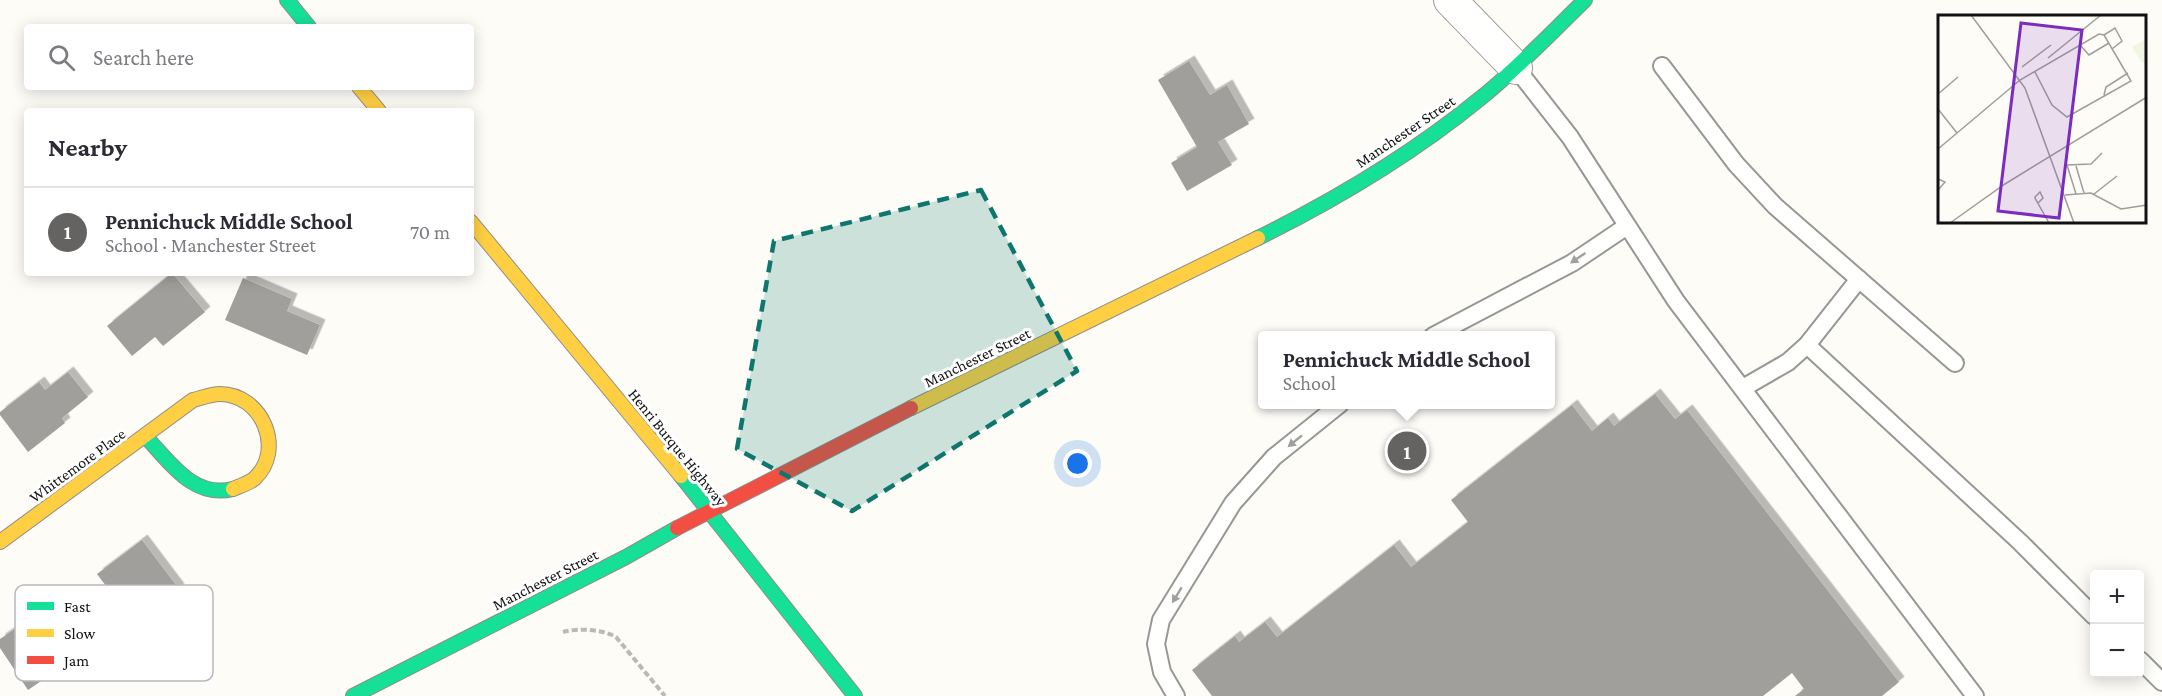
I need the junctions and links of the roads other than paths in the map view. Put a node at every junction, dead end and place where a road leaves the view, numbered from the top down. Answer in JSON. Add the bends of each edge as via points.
{"nodes":[{"id":1,"x":287,"y":0,"type":"edge"},
{"id":2,"x":1450,"y":0,"type":"edge"},
{"id":3,"x":1585,"y":0,"type":"edge"},
{"id":4,"x":307,"y":24,"type":"edge"},
{"id":5,"x":1662,"y":66,"type":"dead end"},
{"id":6,"x":1516,"y":68,"type":"junction"},
{"id":7,"x":362,"y":90,"type":"edge"},
{"id":8,"x":376,"y":108,"type":"edge"},
{"id":9,"x":474,"y":226,"type":"edge"},
{"id":10,"x":1627,"y":226,"type":"junction"},
{"id":11,"x":1859,"y":279,"type":"junction"},
{"id":12,"x":1443,"y":331,"type":"edge"},
{"id":13,"x":1807,"y":345,"type":"junction"},
{"id":14,"x":1955,"y":363,"type":"dead end"},
{"id":15,"x":1743,"y":388,"type":"junction"},
{"id":16,"x":1335,"y":409,"type":"edge"},
{"id":17,"x":145,"y":436,"type":"junction"},
{"id":18,"x":709,"y":510,"type":"junction"},
{"id":19,"x":0,"y":542,"type":"edge"},
{"id":20,"x":2090,"y":611,"type":"edge"},
{"id":21,"x":2144,"y":665,"type":"edge"},
{"id":22,"x":2162,"y":682,"type":"edge"},
{"id":23,"x":353,"y":696,"type":"edge"},
{"id":24,"x":855,"y":696,"type":"edge"},
{"id":25,"x":1176,"y":696,"type":"edge"},
{"id":26,"x":1975,"y":696,"type":"edge"}],
"edges":[{"from":1,"to":4,"type":"street"},
{"from":2,"to":6,"type":"street"},
{"from":3,"to":6,"type":"street","name":"Manchester Street"},
{"from":5,"to":11,"type":"lane","via":[[1737,164],[1775,206]]},
{"from":6,"to":10,"type":"lane","via":[[1570,137]]},
{"from":6,"to":18,"type":"street","name":"Manchester Street","via":[[1430,136],[1270,232]]},
{"from":7,"to":8,"type":"street"},
{"from":9,"to":18,"type":"street","name":"Henri Burque Highway"},
{"from":10,"to":12,"type":"lane","one_way":true,"via":[[1572,263]]},
{"from":10,"to":15,"type":"lane","via":[[1676,301]]},
{"from":11,"to":13,"type":"lane"},
{"from":11,"to":14,"type":"lane"},
{"from":13,"to":15,"type":"lane","via":[[1788,362]]},
{"from":13,"to":20,"type":"lane"},
{"from":15,"to":26,"type":"lane"},
{"from":16,"to":25,"type":"lane","one_way":true,"via":[[1274,458],[1233,502],[1161,620],[1156,644],[1162,672]]},
{"from":17,"to":17,"type":"street","name":"Whittemore Place","via":[[193,400],[224,393],[254,405],[264,418],[269,450],[254,479],[224,492],[193,483]]},
{"from":17,"to":19,"type":"street","name":"Whittemore Place"},
{"from":18,"to":23,"type":"street","name":"Manchester Street","via":[[626,557]]},
{"from":18,"to":24,"type":"street","name":"Henri Burque Highway"},
{"from":21,"to":22,"type":"lane"}]}
